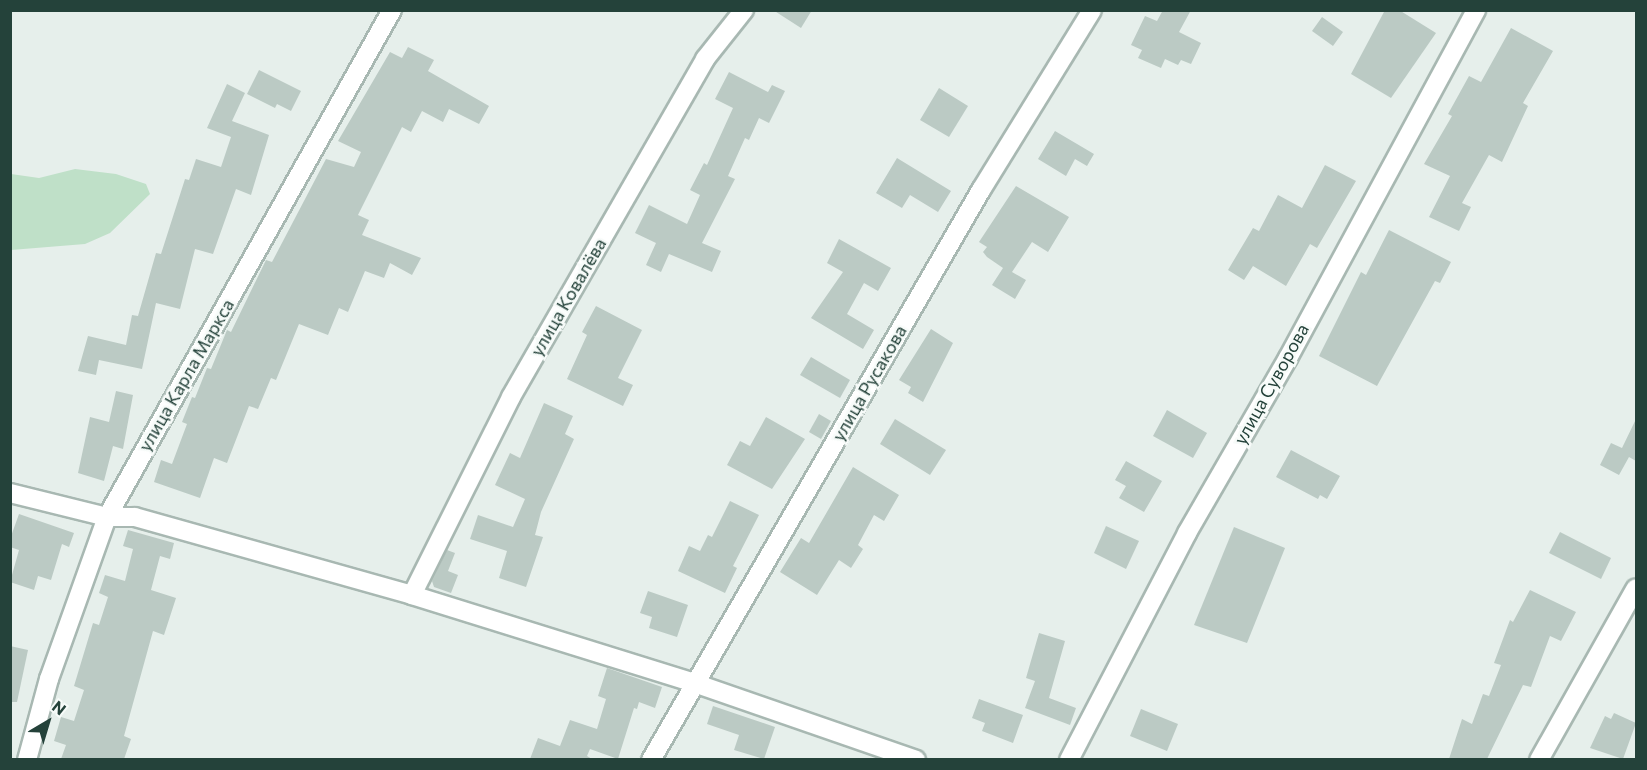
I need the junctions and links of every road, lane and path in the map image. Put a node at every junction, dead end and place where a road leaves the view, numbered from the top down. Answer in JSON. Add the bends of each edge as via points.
{"nodes":[{"id":1,"x":392,"y":10,"type":"edge"},
{"id":2,"x":744,"y":10,"type":"edge"},
{"id":3,"x":1092,"y":10,"type":"edge"},
{"id":4,"x":1476,"y":10,"type":"edge"},
{"id":5,"x":10,"y":493,"type":"edge"},
{"id":6,"x":107,"y":518,"type":"junction"},
{"id":7,"x":1636,"y":588,"type":"edge"},
{"id":8,"x":412,"y":594,"type":"junction"},
{"id":9,"x":694,"y":683,"type":"junction"},
{"id":10,"x":27,"y":759,"type":"edge"},
{"id":11,"x":651,"y":759,"type":"edge"},
{"id":12,"x":916,"y":759,"type":"edge"},
{"id":13,"x":1069,"y":759,"type":"edge"},
{"id":14,"x":1539,"y":759,"type":"edge"}],
"edges":[{"from":1,"to":6,"type":"street","name":"улица Карла Маркса"},
{"from":2,"to":8,"type":"street","name":"улица Ковалёва","via":[[705,59],[511,397]]},
{"from":3,"to":9,"type":"street","name":"улица Русакова","via":[[981,190]]},
{"from":4,"to":13,"type":"street","name":"улица Суворова","via":[[1288,358],[1187,533]]},
{"from":5,"to":6,"type":"street"},
{"from":6,"to":8,"type":"street","via":[[135,517]]},
{"from":6,"to":10,"type":"street","name":"улица Карла Маркса","via":[[49,679]]},
{"from":7,"to":14,"type":"street"},
{"from":8,"to":9,"type":"street"},
{"from":9,"to":11,"type":"street","name":"улица Русакова"},
{"from":9,"to":12,"type":"street"}]}
